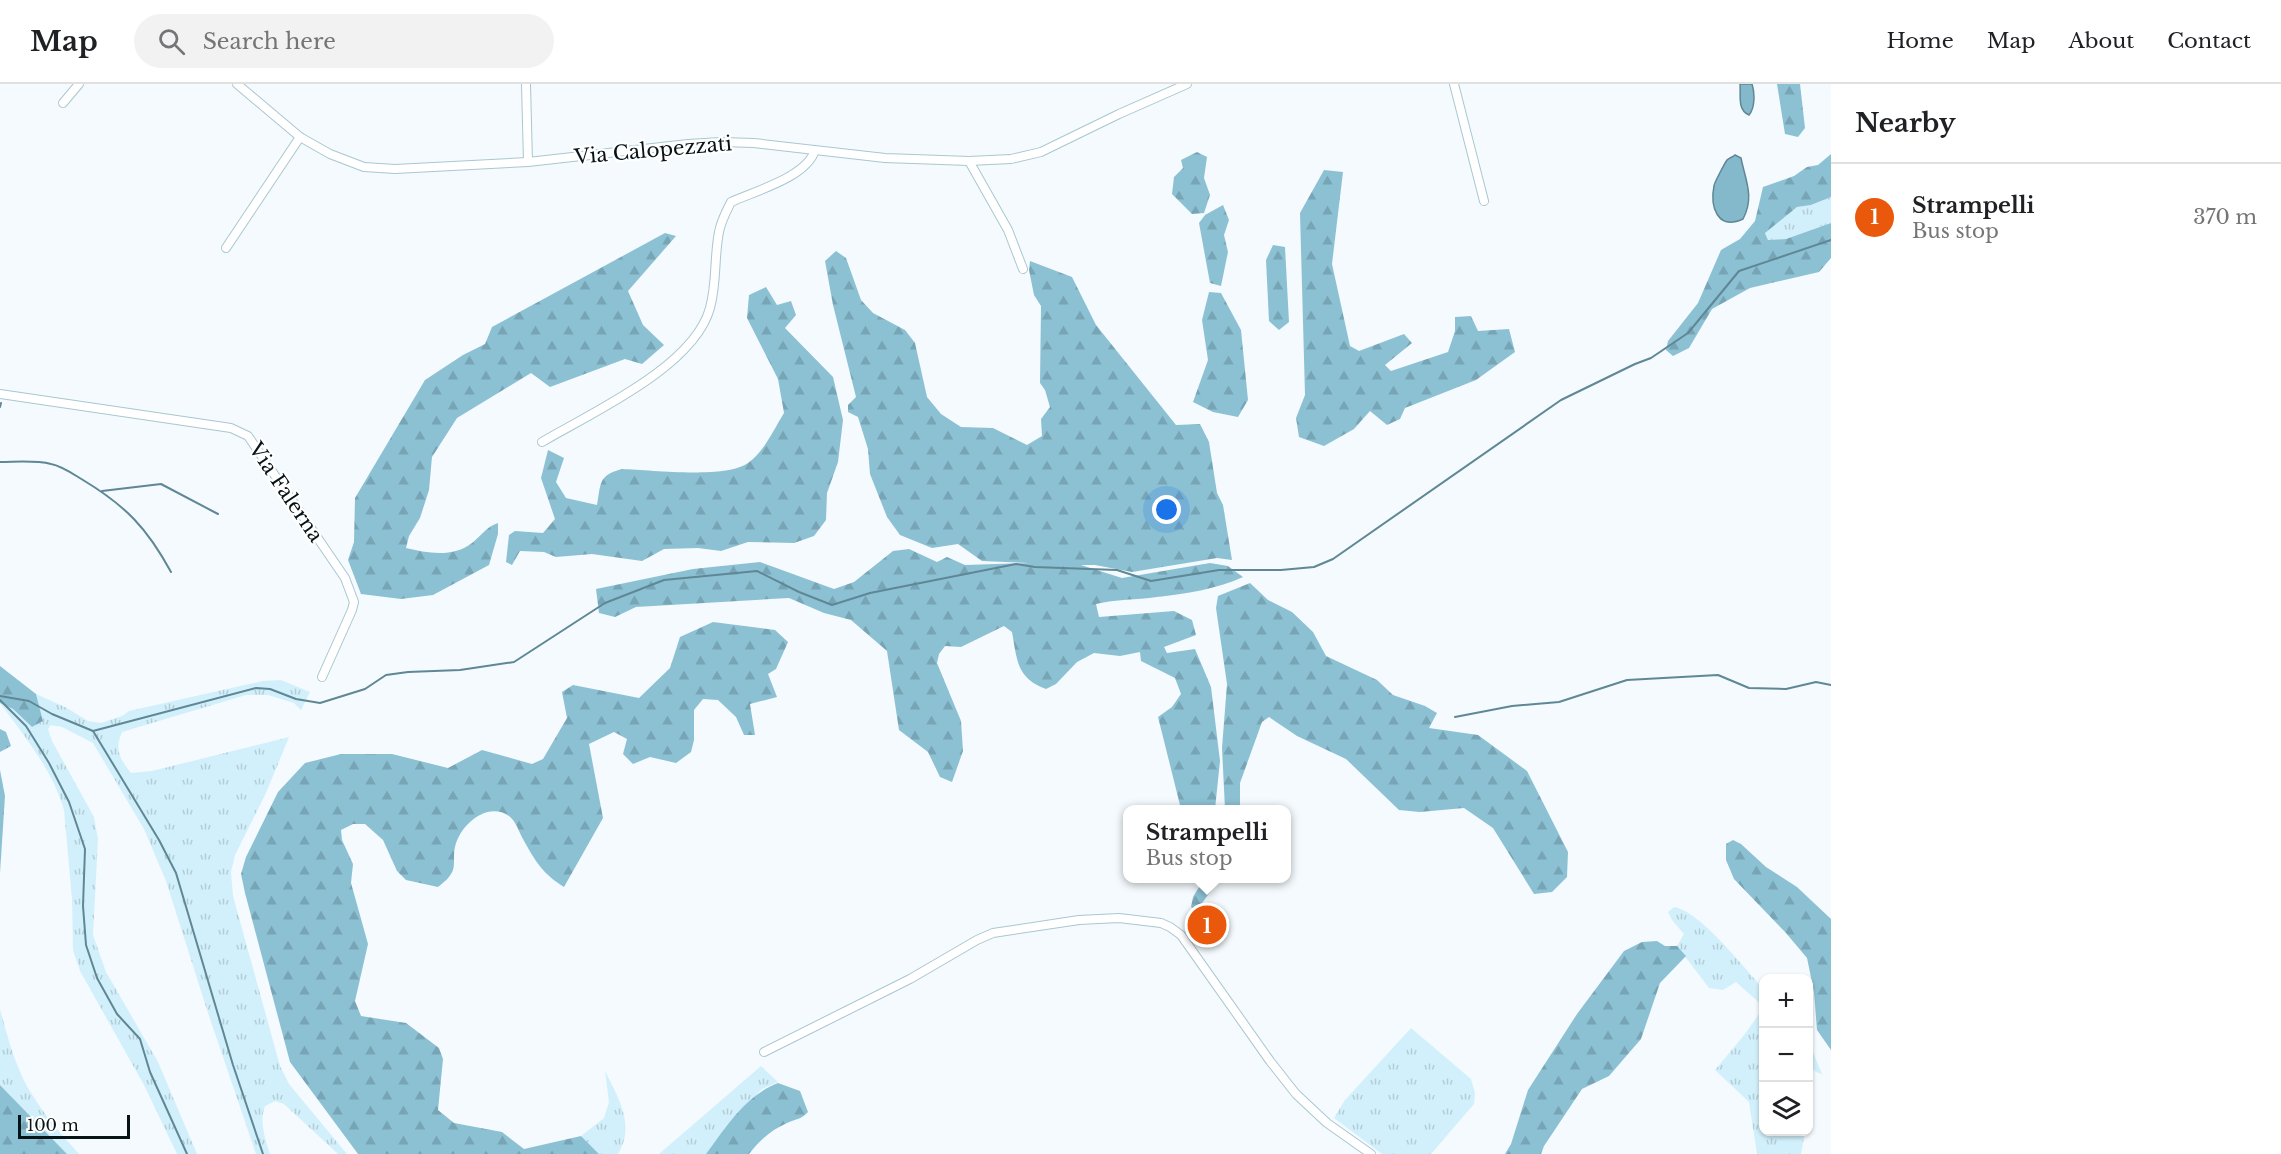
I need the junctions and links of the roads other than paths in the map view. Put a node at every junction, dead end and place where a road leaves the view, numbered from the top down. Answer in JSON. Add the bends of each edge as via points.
{"nodes":[{"id":1,"x":79,"y":84,"type":"edge"},
{"id":2,"x":237,"y":84,"type":"edge"},
{"id":3,"x":526,"y":84,"type":"edge"},
{"id":4,"x":1187,"y":84,"type":"edge"},
{"id":5,"x":1454,"y":84,"type":"edge"},
{"id":6,"x":63,"y":103,"type":"dead end"},
{"id":7,"x":300,"y":137,"type":"junction"},
{"id":8,"x":815,"y":150,"type":"junction"},
{"id":9,"x":969,"y":161,"type":"junction"},
{"id":10,"x":528,"y":162,"type":"junction"},
{"id":11,"x":1484,"y":201,"type":"dead end"},
{"id":12,"x":226,"y":248,"type":"dead end"},
{"id":13,"x":1023,"y":269,"type":"dead end"},
{"id":14,"x":0,"y":394,"type":"edge"},
{"id":15,"x":542,"y":442,"type":"dead end"},
{"id":16,"x":322,"y":677,"type":"dead end"},
{"id":17,"x":764,"y":1052,"type":"dead end"},
{"id":18,"x":1371,"y":1154,"type":"edge"}],
"edges":[{"from":1,"to":6,"type":"street"},
{"from":2,"to":7,"type":"street","name":"Via Calopezzati"},
{"from":3,"to":10,"type":"street"},
{"from":4,"to":9,"type":"street","name":"Via Calopezzati","via":[[1035,154]]},
{"from":5,"to":11,"type":"street"},
{"from":7,"to":10,"type":"street","name":"Via Calopezzati","via":[[340,159],[378,169]]},
{"from":7,"to":12,"type":"street"},
{"from":8,"to":9,"type":"street","name":"Via Calopezzati"},
{"from":8,"to":10,"type":"street","name":"Via Calopezzati","via":[[712,142]]},
{"from":8,"to":15,"type":"street","via":[[800,171],[731,202],[719,231],[709,311],[689,345],[650,377]]},
{"from":9,"to":13,"type":"street","via":[[1008,230]]},
{"from":14,"to":16,"type":"street","name":"Via Falerna","via":[[231,428],[248,436],[339,570],[353,597],[352,610]]},
{"from":17,"to":18,"type":"street","via":[[990,934],[1094,918],[1152,921],[1181,935],[1302,1101]]}]}
